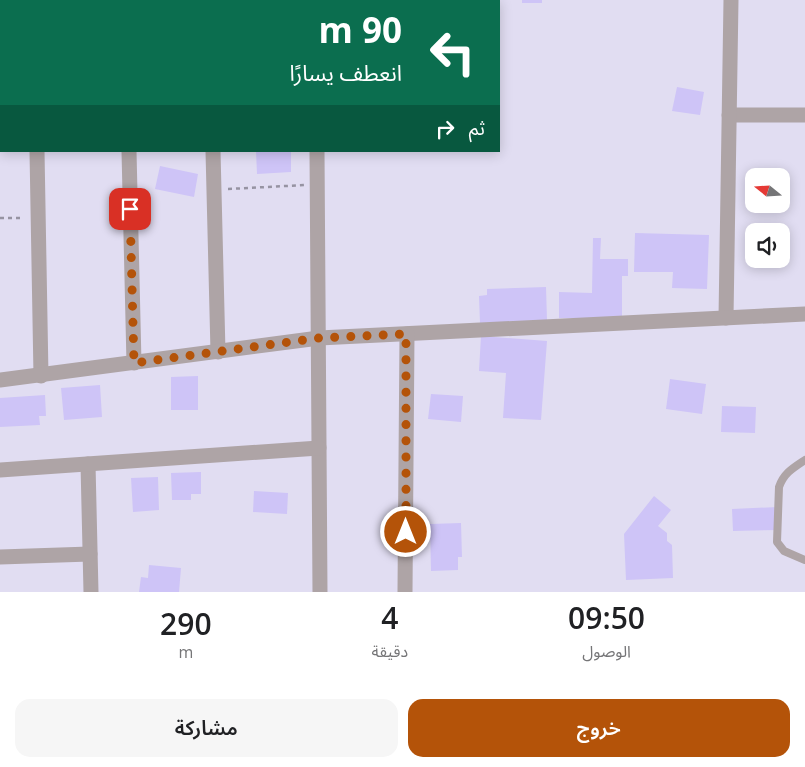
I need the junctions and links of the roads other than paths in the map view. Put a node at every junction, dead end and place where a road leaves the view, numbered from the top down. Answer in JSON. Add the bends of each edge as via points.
{"nodes":[{"id":1,"x":730,"y":0,"type":"edge"},
{"id":2,"x":729,"y":115,"type":"junction"},
{"id":3,"x":805,"y":115,"type":"edge"},
{"id":4,"x":37,"y":152,"type":"edge"},
{"id":5,"x":129,"y":152,"type":"edge"},
{"id":6,"x":212,"y":152,"type":"edge"},
{"id":7,"x":317,"y":152,"type":"edge"},
{"id":8,"x":805,"y":314,"type":"edge"},
{"id":9,"x":726,"y":318,"type":"junction"},
{"id":10,"x":406,"y":334,"type":"junction"},
{"id":11,"x":319,"y":338,"type":"junction"},
{"id":12,"x":218,"y":352,"type":"junction"},
{"id":13,"x":134,"y":363,"type":"junction"},
{"id":14,"x":41,"y":376,"type":"junction"},
{"id":15,"x":0,"y":380,"type":"edge"},
{"id":16,"x":319,"y":448,"type":"junction"},
{"id":17,"x":805,"y":460,"type":"edge"},
{"id":18,"x":88,"y":464,"type":"junction"},
{"id":19,"x":0,"y":470,"type":"edge"},
{"id":20,"x":90,"y":554,"type":"junction"},
{"id":21,"x":0,"y":557,"type":"edge"},
{"id":22,"x":805,"y":560,"type":"edge"},
{"id":23,"x":91,"y":592,"type":"edge"},
{"id":24,"x":320,"y":592,"type":"edge"},
{"id":25,"x":405,"y":592,"type":"edge"}],
"edges":[{"from":1,"to":2,"type":"street"},
{"from":2,"to":3,"type":"street"},
{"from":2,"to":9,"type":"street"},
{"from":4,"to":14,"type":"street"},
{"from":5,"to":13,"type":"street"},
{"from":6,"to":12,"type":"street"},
{"from":7,"to":11,"type":"street"},
{"from":8,"to":9,"type":"street"},
{"from":9,"to":10,"type":"street"},
{"from":10,"to":11,"type":"street"},
{"from":10,"to":25,"type":"street"},
{"from":11,"to":12,"type":"street"},
{"from":11,"to":16,"type":"street"},
{"from":12,"to":13,"type":"street"},
{"from":13,"to":14,"type":"street"},
{"from":14,"to":15,"type":"street"},
{"from":16,"to":18,"type":"street"},
{"from":16,"to":24,"type":"street"},
{"from":17,"to":22,"type":"lane","via":[[786,473],[781,481],[777,542],[784,551]]},
{"from":18,"to":19,"type":"street"},
{"from":18,"to":20,"type":"street"},
{"from":20,"to":21,"type":"street"},
{"from":20,"to":23,"type":"street"}]}
